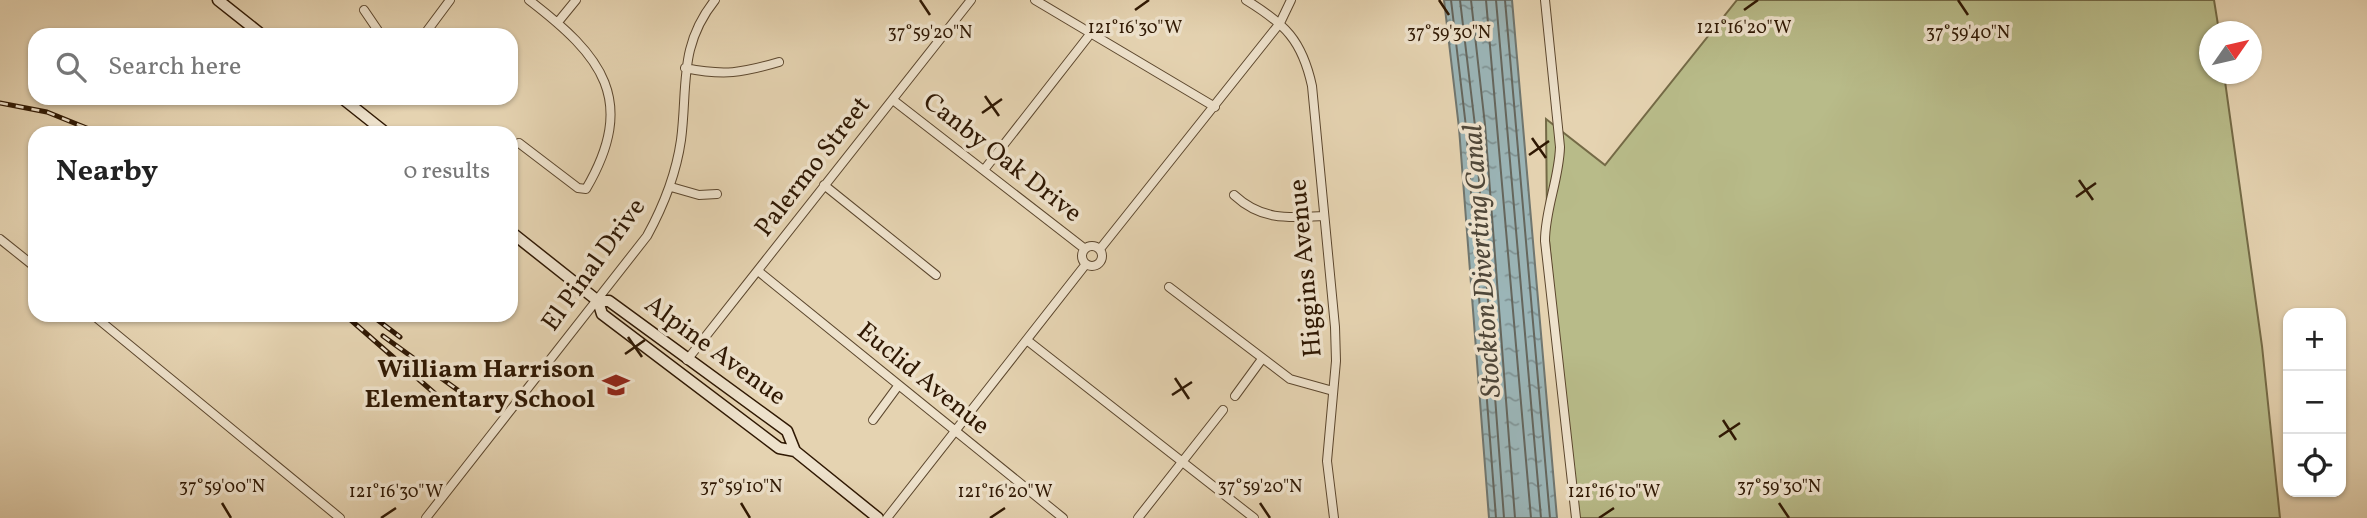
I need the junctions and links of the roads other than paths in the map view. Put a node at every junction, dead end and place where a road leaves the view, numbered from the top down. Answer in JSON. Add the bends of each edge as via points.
{"nodes":[{"id":1,"x":450,"y":0,"type":"edge"},
{"id":2,"x":529,"y":0,"type":"edge"},
{"id":3,"x":576,"y":0,"type":"edge"},
{"id":4,"x":700,"y":0,"type":"edge"},
{"id":5,"x":971,"y":0,"type":"edge"},
{"id":6,"x":1035,"y":0,"type":"edge"},
{"id":7,"x":1245,"y":0,"type":"edge"},
{"id":8,"x":1291,"y":0,"type":"edge"},
{"id":9,"x":1545,"y":0,"type":"edge"},
{"id":10,"x":223,"y":2,"type":"edge"},
{"id":11,"x":712,"y":3,"type":"edge"},
{"id":12,"x":364,"y":10,"type":"dead end"},
{"id":13,"x":558,"y":22,"type":"junction"},
{"id":14,"x":1280,"y":23,"type":"junction"},
{"id":15,"x":254,"y":28,"type":"edge"},
{"id":16,"x":376,"y":28,"type":"edge"},
{"id":17,"x":429,"y":28,"type":"edge"},
{"id":18,"x":1091,"y":33,"type":"junction"},
{"id":19,"x":779,"y":62,"type":"dead end"},
{"id":20,"x":685,"y":68,"type":"junction"},
{"id":21,"x":893,"y":100,"type":"junction"},
{"id":22,"x":351,"y":105,"type":"edge"},
{"id":23,"x":1215,"y":107,"type":"junction"},
{"id":24,"x":377,"y":126,"type":"edge"},
{"id":25,"x":519,"y":143,"type":"dead end"},
{"id":26,"x":984,"y":170,"type":"junction"},
{"id":27,"x":824,"y":185,"type":"junction"},
{"id":28,"x":671,"y":187,"type":"junction"},
{"id":29,"x":717,"y":194,"type":"dead end"},
{"id":30,"x":1234,"y":195,"type":"dead end"},
{"id":31,"x":1324,"y":216,"type":"junction"},
{"id":32,"x":518,"y":238,"type":"edge"},
{"id":33,"x":0,"y":239,"type":"edge"},
{"id":34,"x":1085,"y":249,"type":"junction"},
{"id":35,"x":1100,"y":249,"type":"junction"},
{"id":36,"x":28,"y":261,"type":"edge"},
{"id":37,"x":1086,"y":264,"type":"junction"},
{"id":38,"x":758,"y":271,"type":"junction"},
{"id":39,"x":936,"y":275,"type":"dead end"},
{"id":40,"x":1170,"y":286,"type":"dead end"},
{"id":41,"x":597,"y":301,"type":"junction"},
{"id":42,"x":102,"y":322,"type":"edge"},
{"id":43,"x":1028,"y":341,"type":"junction"},
{"id":44,"x":1262,"y":359,"type":"junction"},
{"id":45,"x":687,"y":360,"type":"junction"},
{"id":46,"x":898,"y":386,"type":"junction"},
{"id":47,"x":1333,"y":391,"type":"junction"},
{"id":48,"x":1234,"y":396,"type":"dead end"},
{"id":49,"x":1223,"y":410,"type":"dead end"},
{"id":50,"x":873,"y":420,"type":"dead end"},
{"id":51,"x":956,"y":433,"type":"junction"},
{"id":52,"x":795,"y":452,"type":"junction"},
{"id":53,"x":1182,"y":461,"type":"junction"},
{"id":54,"x":340,"y":518,"type":"edge"},
{"id":55,"x":426,"y":518,"type":"edge"},
{"id":56,"x":878,"y":518,"type":"edge"},
{"id":57,"x":887,"y":518,"type":"edge"},
{"id":58,"x":1063,"y":518,"type":"edge"},
{"id":59,"x":1138,"y":518,"type":"edge"},
{"id":60,"x":1254,"y":518,"type":"edge"},
{"id":61,"x":1334,"y":518,"type":"edge"},
{"id":62,"x":1576,"y":518,"type":"edge"}],
"edges":[{"from":1,"to":17,"type":"street"},
{"from":2,"to":13,"type":"street"},
{"from":3,"to":13,"type":"street"},
{"from":4,"to":11,"type":"street"},
{"from":5,"to":21,"type":"street","name":"Palermo Street"},
{"from":6,"to":18,"type":"street"},
{"from":7,"to":14,"type":"street"},
{"from":8,"to":14,"type":"street"},
{"from":9,"to":62,"type":"street","via":[[1560,147],[1545,242]]},
{"from":10,"to":15,"type":"street"},
{"from":11,"to":20,"type":"street","name":"El Pinal Drive"},
{"from":12,"to":16,"type":"street"},
{"from":13,"to":25,"type":"street","via":[[595,62],[610,101],[606,146],[586,189],[578,188]]},
{"from":14,"to":23,"type":"street"},
{"from":14,"to":31,"type":"street","name":"Higgins Avenue","via":[[1294,38],[1308,67]]},
{"from":18,"to":23,"type":"street"},
{"from":18,"to":26,"type":"street"},
{"from":19,"to":20,"type":"street","via":[[738,74]]},
{"from":20,"to":28,"type":"street","name":"El Pinal Drive","via":[[681,137]]},
{"from":21,"to":26,"type":"street","name":"Canby Oak Drive"},
{"from":21,"to":27,"type":"street","name":"Palermo Street"},
{"from":22,"to":24,"type":"street"},
{"from":23,"to":35,"type":"street"},
{"from":26,"to":34,"type":"street","name":"Canby Oak Drive"},
{"from":27,"to":38,"type":"street","name":"Palermo Street"},
{"from":27,"to":39,"type":"street"},
{"from":28,"to":29,"type":"street","via":[[699,195]]},
{"from":28,"to":41,"type":"street","name":"El Pinal Drive","via":[[647,236]]},
{"from":30,"to":31,"type":"street","via":[[1246,206],[1272,217]]},
{"from":31,"to":47,"type":"street","name":"Higgins Avenue","via":[[1335,327]]},
{"from":32,"to":41,"type":"street","name":"Alpine Avenue"},
{"from":33,"to":36,"type":"street"},
{"from":34,"to":35,"type":"street"},
{"from":34,"to":37,"type":"street"},
{"from":35,"to":37,"type":"street","via":[[1101,261]]},
{"from":37,"to":43,"type":"street"},
{"from":38,"to":45,"type":"street","name":"Palermo Street"},
{"from":38,"to":46,"type":"street","name":"Euclid Avenue"},
{"from":40,"to":44,"type":"street"},
{"from":41,"to":45,"type":"street","name":"Alpine Avenue","via":[[609,301]]},
{"from":41,"to":52,"type":"street","name":"Alpine Avenue","via":[[602,314],[687,379],[779,447]]},
{"from":41,"to":55,"type":"street","name":"El Pinal Drive"},
{"from":42,"to":54,"type":"street"},
{"from":43,"to":51,"type":"street"},
{"from":43,"to":53,"type":"street"},
{"from":44,"to":47,"type":"street","via":[[1290,379]]},
{"from":44,"to":48,"type":"street"},
{"from":45,"to":52,"type":"street","name":"Alpine Avenue","via":[[787,431]]},
{"from":46,"to":50,"type":"street"},
{"from":46,"to":51,"type":"street","name":"Euclid Avenue"},
{"from":47,"to":61,"type":"street","name":"Higgins Avenue","via":[[1327,461]]},
{"from":49,"to":53,"type":"street"},
{"from":51,"to":57,"type":"street"},
{"from":51,"to":58,"type":"street","name":"Euclid Avenue"},
{"from":52,"to":56,"type":"street","name":"Alpine Avenue"},
{"from":53,"to":59,"type":"street"},
{"from":53,"to":60,"type":"street"}]}
